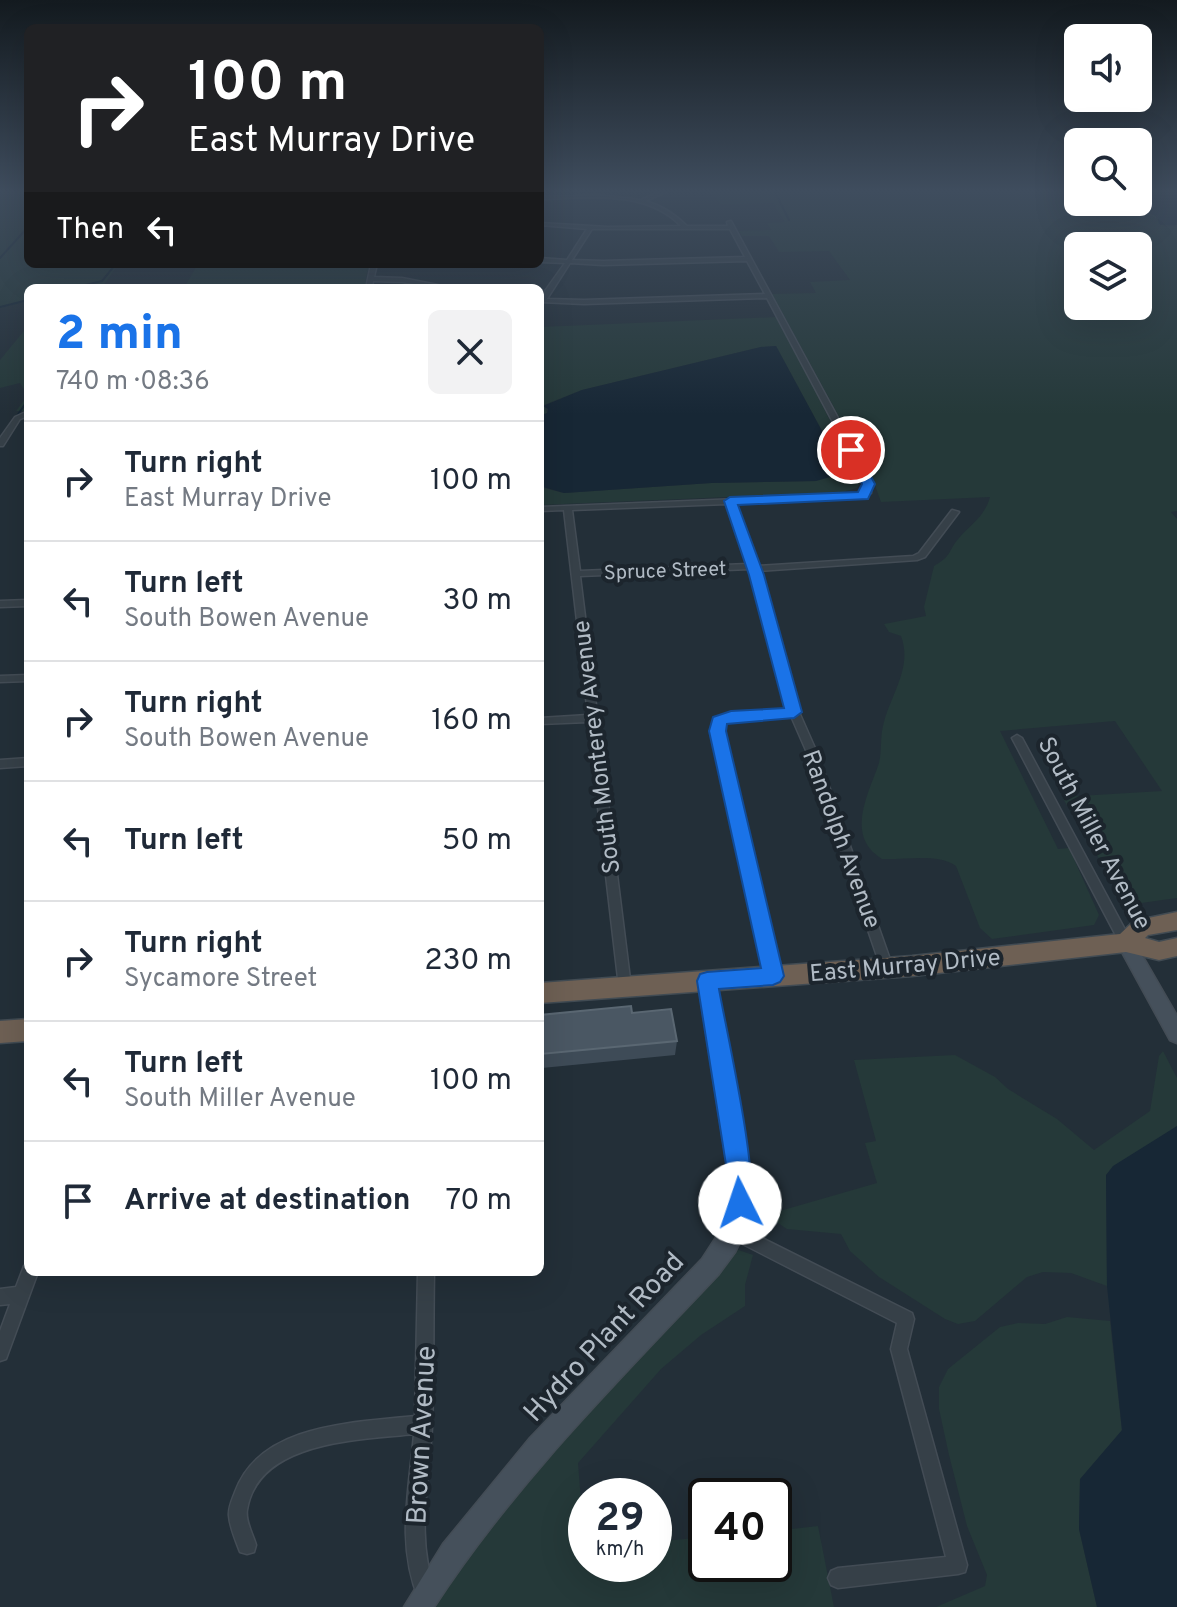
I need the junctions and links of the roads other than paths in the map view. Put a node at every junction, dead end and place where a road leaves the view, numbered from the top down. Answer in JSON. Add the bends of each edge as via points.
{"nodes":[{"id":1,"x":566,"y":265,"type":"edge"},
{"id":2,"x":751,"y":265,"type":"edge"},
{"id":3,"x":373,"y":268,"type":"edge"},
{"id":4,"x":371,"y":279,"type":"junction"},
{"id":5,"x":370,"y":284,"type":"edge"},
{"id":6,"x":426,"y":284,"type":"edge"},
{"id":7,"x":544,"y":296,"type":"edge"},
{"id":8,"x":769,"y":296,"type":"junction"},
{"id":9,"x":544,"y":300,"type":"edge"},
{"id":10,"x":24,"y":414,"type":"edge"},
{"id":11,"x":4,"y":432,"type":"edge"},
{"id":12,"x":0,"y":444,"type":"edge"},
{"id":13,"x":730,"y":501,"type":"junction"},
{"id":14,"x":568,"y":508,"type":"junction"},
{"id":15,"x":544,"y":509,"type":"edge"},
{"id":16,"x":955,"y":512,"type":"dead end"},
{"id":17,"x":754,"y":568,"type":"junction"},
{"id":18,"x":576,"y":574,"type":"junction"},
{"id":19,"x":24,"y":603,"type":"edge"},
{"id":20,"x":0,"y":604,"type":"edge"},
{"id":21,"x":24,"y":678,"type":"edge"},
{"id":22,"x":0,"y":679,"type":"edge"},
{"id":23,"x":794,"y":712,"type":"junction"},
{"id":24,"x":591,"y":718,"type":"junction"},
{"id":25,"x":544,"y":721,"type":"edge"},
{"id":26,"x":1017,"y":738,"type":"dead end"},
{"id":27,"x":24,"y":762,"type":"edge"},
{"id":28,"x":0,"y":764,"type":"edge"},
{"id":29,"x":1177,"y":921,"type":"edge"},
{"id":30,"x":1126,"y":943,"type":"junction"},
{"id":31,"x":1177,"y":947,"type":"edge"},
{"id":32,"x":887,"y":968,"type":"junction"},
{"id":33,"x":773,"y":976,"type":"junction"},
{"id":34,"x":707,"y":981,"type":"junction"},
{"id":35,"x":625,"y":987,"type":"junction"},
{"id":36,"x":544,"y":993,"type":"edge"},
{"id":37,"x":24,"y":1030,"type":"edge"},
{"id":38,"x":0,"y":1032,"type":"edge"},
{"id":39,"x":1177,"y":1034,"type":"edge"},
{"id":40,"x":734,"y":1232,"type":"junction"},
{"id":41,"x":28,"y":1276,"type":"edge"},
{"id":42,"x":426,"y":1276,"type":"edge"},
{"id":43,"x":21,"y":1295,"type":"junction"},
{"id":44,"x":0,"y":1297,"type":"edge"},
{"id":45,"x":0,"y":1353,"type":"edge"},
{"id":46,"x":423,"y":1424,"type":"junction"},
{"id":47,"x":247,"y":1545,"type":"dead end"},
{"id":48,"x":838,"y":1578,"type":"dead end"},
{"id":49,"x":423,"y":1601,"type":"edge"}],
"edges":[{"from":1,"to":7,"type":"street"},
{"from":2,"to":8,"type":"street"},
{"from":3,"to":4,"type":"street"},
{"from":4,"to":5,"type":"street"},
{"from":4,"to":6,"type":"street"},
{"from":8,"to":9,"type":"street"},
{"from":8,"to":13,"type":"street","via":[[869,488],[863,496]]},
{"from":10,"to":11,"type":"street"},
{"from":11,"to":12,"type":"street"},
{"from":13,"to":14,"type":"street"},
{"from":13,"to":17,"type":"street","name":"Randolph Avenue"},
{"from":14,"to":15,"type":"street"},
{"from":14,"to":18,"type":"street","name":"South Monterey Avenue"},
{"from":16,"to":17,"type":"street","name":"Spruce Street","via":[[922,555],[903,561]]},
{"from":17,"to":18,"type":"street","name":"Spruce Street"},
{"from":17,"to":23,"type":"street","name":"Randolph Avenue"},
{"from":18,"to":24,"type":"street","name":"South Monterey Avenue"},
{"from":19,"to":20,"type":"street"},
{"from":21,"to":22,"type":"street"},
{"from":23,"to":32,"type":"street","name":"Randolph Avenue"},
{"from":23,"to":33,"type":"street","via":[[731,716],[719,721],[718,731]]},
{"from":24,"to":25,"type":"street"},
{"from":24,"to":35,"type":"street","name":"South Monterey Avenue"},
{"from":26,"to":30,"type":"street","name":"South Miller Avenue"},
{"from":27,"to":28,"type":"street"},
{"from":29,"to":30,"type":"highway","name":"East Murray Drive","via":[[1142,927]]},
{"from":30,"to":31,"type":"highway","name":"East Murray Drive","via":[[1159,951]]},
{"from":30,"to":32,"type":"highway","name":"East Murray Drive"},
{"from":30,"to":39,"type":"street","name":"South Miller Avenue"},
{"from":32,"to":33,"type":"highway","name":"East Murray Drive"},
{"from":33,"to":34,"type":"highway","name":"East Murray Drive"},
{"from":34,"to":35,"type":"highway","name":"East Murray Drive"},
{"from":34,"to":40,"type":"street","name":"Hydro Plant Road","via":[[739,1171]]},
{"from":35,"to":36,"type":"highway","name":"East Murray Drive"},
{"from":37,"to":38,"type":"highway"},
{"from":40,"to":48,"type":"street","via":[[906,1319],[899,1349],[958,1565]]},
{"from":40,"to":49,"type":"street","name":"Hydro Plant Road","via":[[710,1267],[539,1447],[453,1554]]},
{"from":41,"to":43,"type":"street"},
{"from":42,"to":46,"type":"street","name":"Brown Avenue"},
{"from":43,"to":44,"type":"street"},
{"from":43,"to":45,"type":"street"},
{"from":46,"to":47,"type":"street","via":[[317,1438],[264,1462],[237,1512]]},
{"from":46,"to":49,"type":"street","name":"Brown Avenue","via":[[414,1551]]}]}
